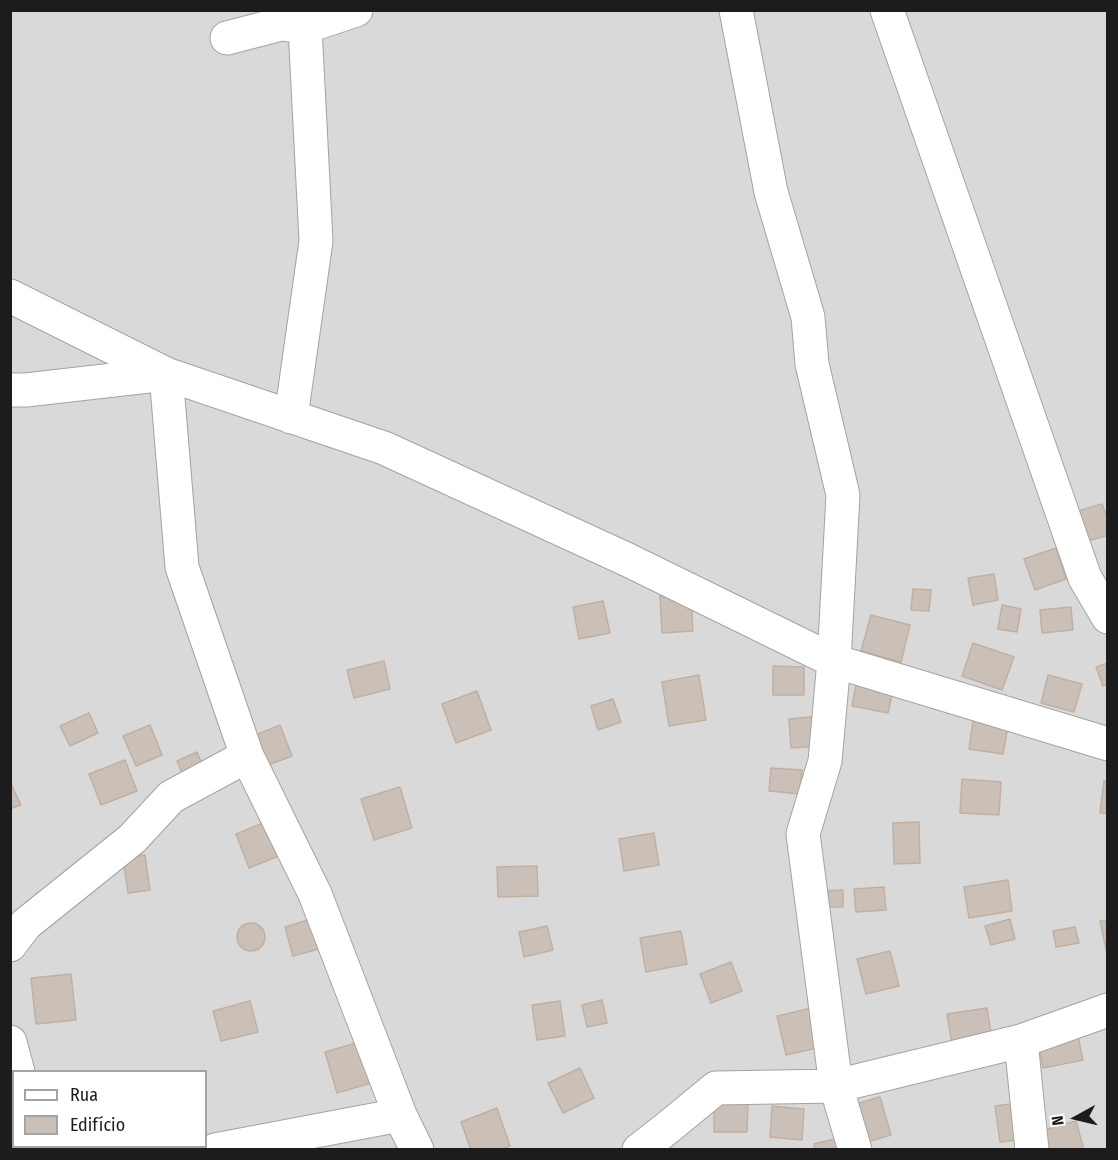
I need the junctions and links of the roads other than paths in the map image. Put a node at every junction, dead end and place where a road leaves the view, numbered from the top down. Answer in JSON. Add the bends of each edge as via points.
{"nodes":[{"id":1,"x":356,"y":10,"type":"edge"},
{"id":2,"x":736,"y":10,"type":"edge"},
{"id":3,"x":887,"y":10,"type":"edge"},
{"id":4,"x":305,"y":27,"type":"junction"},
{"id":5,"x":227,"y":38,"type":"dead end"},
{"id":6,"x":10,"y":296,"type":"edge"},
{"id":7,"x":166,"y":374,"type":"junction"},
{"id":8,"x":10,"y":390,"type":"edge"},
{"id":9,"x":291,"y":417,"type":"junction"},
{"id":10,"x":1107,"y":617,"type":"edge"},
{"id":11,"x":834,"y":661,"type":"junction"},
{"id":12,"x":1107,"y":744,"type":"edge"},
{"id":13,"x":247,"y":756,"type":"junction"},
{"id":14,"x":10,"y":945,"type":"edge"},
{"id":15,"x":1107,"y":1010,"type":"edge"},
{"id":16,"x":1021,"y":1041,"type":"junction"},
{"id":17,"x":10,"y":1042,"type":"edge"},
{"id":18,"x":18,"y":1070,"type":"edge"},
{"id":19,"x":836,"y":1086,"type":"junction"},
{"id":20,"x":400,"y":1115,"type":"junction"},
{"id":21,"x":215,"y":1149,"type":"edge"},
{"id":22,"x":417,"y":1149,"type":"edge"},
{"id":23,"x":639,"y":1149,"type":"edge"},
{"id":24,"x":855,"y":1149,"type":"edge"},
{"id":25,"x":1032,"y":1149,"type":"edge"}],
"edges":[{"from":1,"to":4,"type":"street"},
{"from":2,"to":11,"type":"street","via":[[771,192],[808,317],[812,364],[843,495]]},
{"from":3,"to":10,"type":"street","via":[[1085,578]]},
{"from":4,"to":5,"type":"street","via":[[281,24]]},
{"from":4,"to":9,"type":"street","via":[[316,241]]},
{"from":6,"to":7,"type":"street"},
{"from":7,"to":8,"type":"street"},
{"from":7,"to":9,"type":"street"},
{"from":7,"to":13,"type":"street","via":[[182,567]]},
{"from":9,"to":11,"type":"street","via":[[384,448],[628,560]]},
{"from":11,"to":12,"type":"street"},
{"from":11,"to":19,"type":"street","via":[[825,761],[803,834]]},
{"from":13,"to":14,"type":"street","via":[[171,797],[132,839],[26,924]]},
{"from":13,"to":20,"type":"street","via":[[315,894]]},
{"from":15,"to":16,"type":"street"},
{"from":16,"to":19,"type":"street"},
{"from":16,"to":25,"type":"street"},
{"from":17,"to":18,"type":"street"},
{"from":19,"to":23,"type":"street","via":[[716,1088]]},
{"from":19,"to":24,"type":"street"},
{"from":20,"to":21,"type":"street"},
{"from":20,"to":22,"type":"street"}]}
